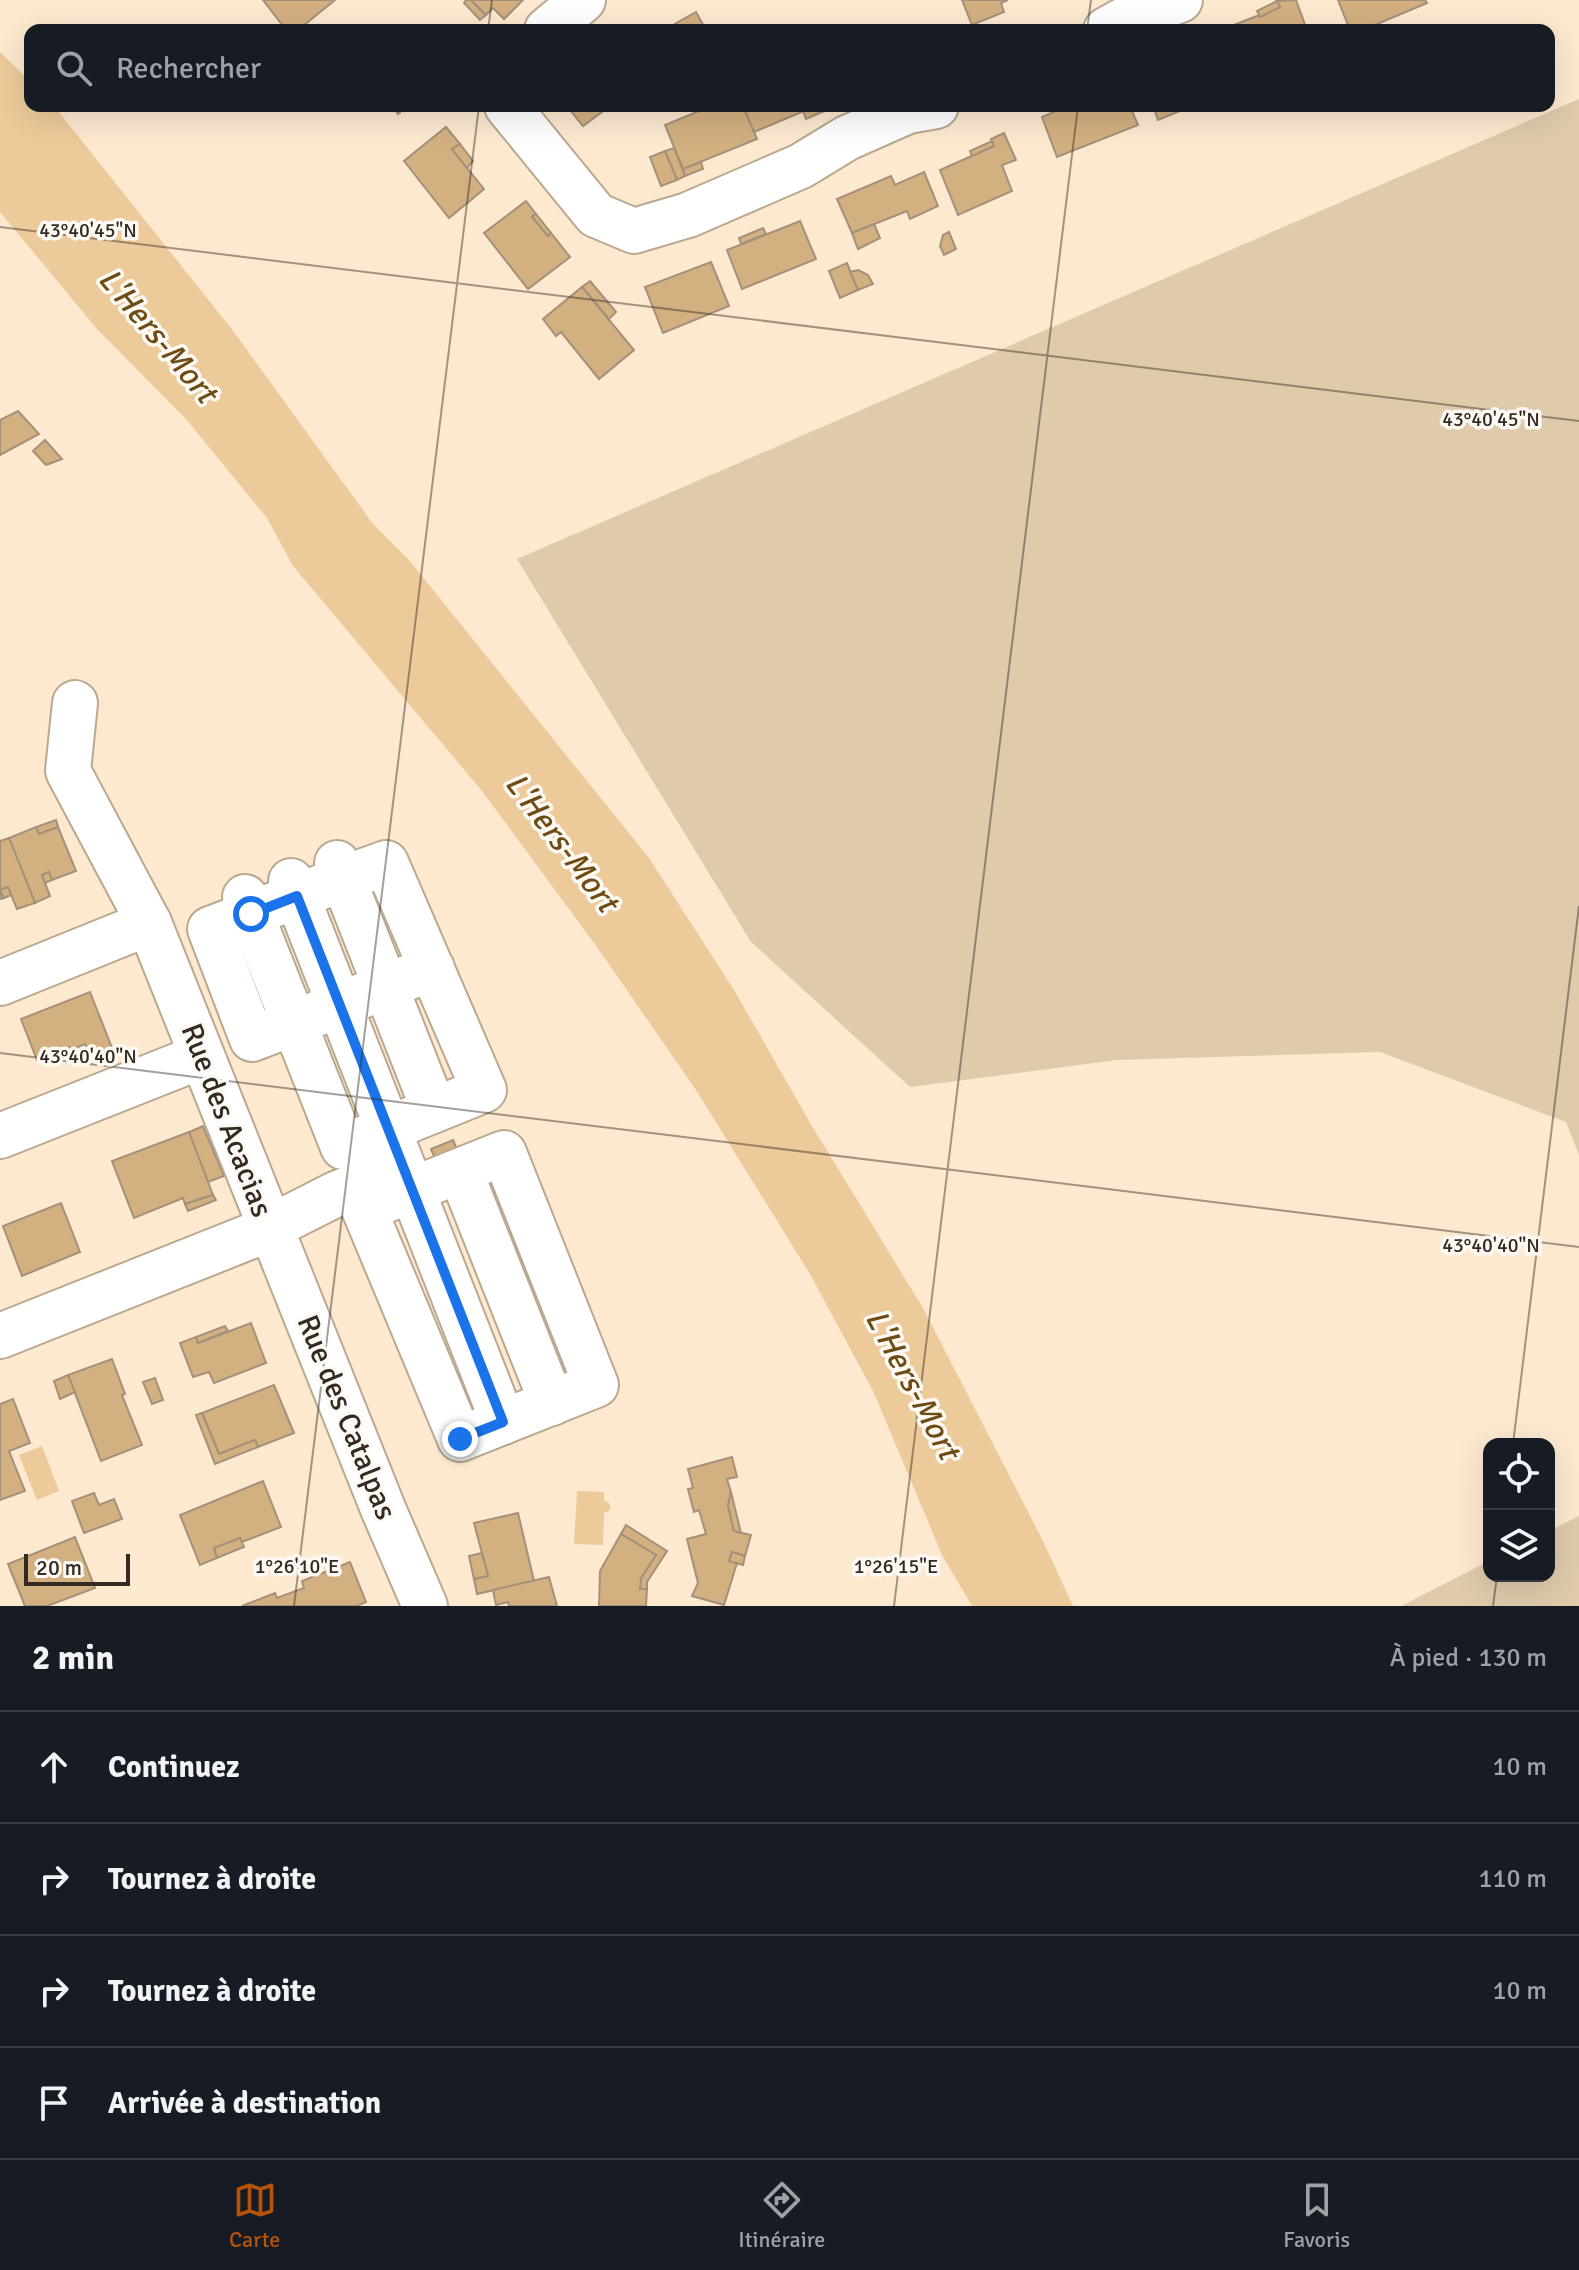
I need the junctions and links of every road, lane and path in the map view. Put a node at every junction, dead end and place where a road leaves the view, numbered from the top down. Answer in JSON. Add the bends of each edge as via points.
{"nodes":[{"id":1,"x":583,"y":0,"type":"edge"},
{"id":2,"x":1180,"y":0,"type":"edge"},
{"id":3,"x":554,"y":24,"type":"edge"},
{"id":4,"x":1117,"y":24,"type":"edge"},
{"id":5,"x":512,"y":112,"type":"edge"},
{"id":6,"x":906,"y":112,"type":"edge"},
{"id":7,"x":75,"y":703,"type":"dead end"},
{"id":8,"x":340,"y":871,"type":"junction"},
{"id":9,"x":294,"y":888,"type":"junction"},
{"id":10,"x":149,"y":923,"type":"junction"},
{"id":11,"x":432,"y":968,"type":"junction"},
{"id":12,"x":0,"y":983,"type":"edge"},
{"id":13,"x":385,"y":987,"type":"junction"},
{"id":14,"x":340,"y":1004,"type":"junction"},
{"id":15,"x":294,"y":1023,"type":"junction"},
{"id":16,"x":202,"y":1056,"type":"junction"},
{"id":17,"x":434,"y":1110,"type":"junction"},
{"id":18,"x":0,"y":1136,"type":"edge"},
{"id":19,"x":402,"y":1162,"type":"junction"},
{"id":20,"x":460,"y":1171,"type":"junction"},
{"id":21,"x":272,"y":1226,"type":"junction"},
{"id":22,"x":550,"y":1270,"type":"junction"},
{"id":23,"x":506,"y":1287,"type":"junction"},
{"id":24,"x":458,"y":1305,"type":"junction"},
{"id":25,"x":411,"y":1324,"type":"junction"},
{"id":26,"x":0,"y":1336,"type":"edge"},
{"id":27,"x":552,"y":1403,"type":"junction"},
{"id":28,"x":503,"y":1422,"type":"junction"},
{"id":29,"x":425,"y":1606,"type":"edge"}],
"edges":[{"from":1,"to":3,"type":"street"},
{"from":2,"to":4,"type":"street"},
{"from":5,"to":6,"type":"street","via":[[596,215],[634,231],[688,215],[801,166]]},
{"from":7,"to":10,"type":"street","name":"Rue des Acacias","via":[[68,771]]},
{"from":8,"to":9,"type":"street"},
{"from":8,"to":11,"type":"street","via":[[386,863]]},
{"from":8,"to":13,"type":"street"},
{"from":9,"to":14,"type":"street"},
{"from":9,"to":15,"type":"street","via":[[248,905]]},
{"from":10,"to":12,"type":"street"},
{"from":10,"to":16,"type":"street","name":"Rue des Acacias"},
{"from":11,"to":13,"type":"street"},
{"from":11,"to":17,"type":"street","via":[[484,1090]]},
{"from":13,"to":14,"type":"street"},
{"from":13,"to":17,"type":"street"},
{"from":14,"to":15,"type":"street"},
{"from":14,"to":19,"type":"street"},
{"from":15,"to":19,"type":"street","via":[[343,1147]]},
{"from":16,"to":18,"type":"street"},
{"from":16,"to":21,"type":"street","name":"Rue des Acacias"},
{"from":17,"to":19,"type":"street"},
{"from":19,"to":20,"type":"street"},
{"from":19,"to":21,"type":"street"},
{"from":19,"to":24,"type":"street"},
{"from":19,"to":25,"type":"street","via":[[364,1209]]},
{"from":20,"to":22,"type":"street","via":[[504,1153]]},
{"from":20,"to":23,"type":"street"},
{"from":21,"to":26,"type":"street","name":"Rue des Acacias"},
{"from":21,"to":29,"type":"street","name":"Rue des Catalpas"},
{"from":22,"to":23,"type":"street"},
{"from":22,"to":27,"type":"street","via":[[596,1385]]},
{"from":23,"to":24,"type":"street"},
{"from":23,"to":27,"type":"street"},
{"from":24,"to":25,"type":"street"},
{"from":24,"to":28,"type":"street"},
{"from":25,"to":28,"type":"street","via":[[464,1449]]},
{"from":27,"to":28,"type":"street"}]}
